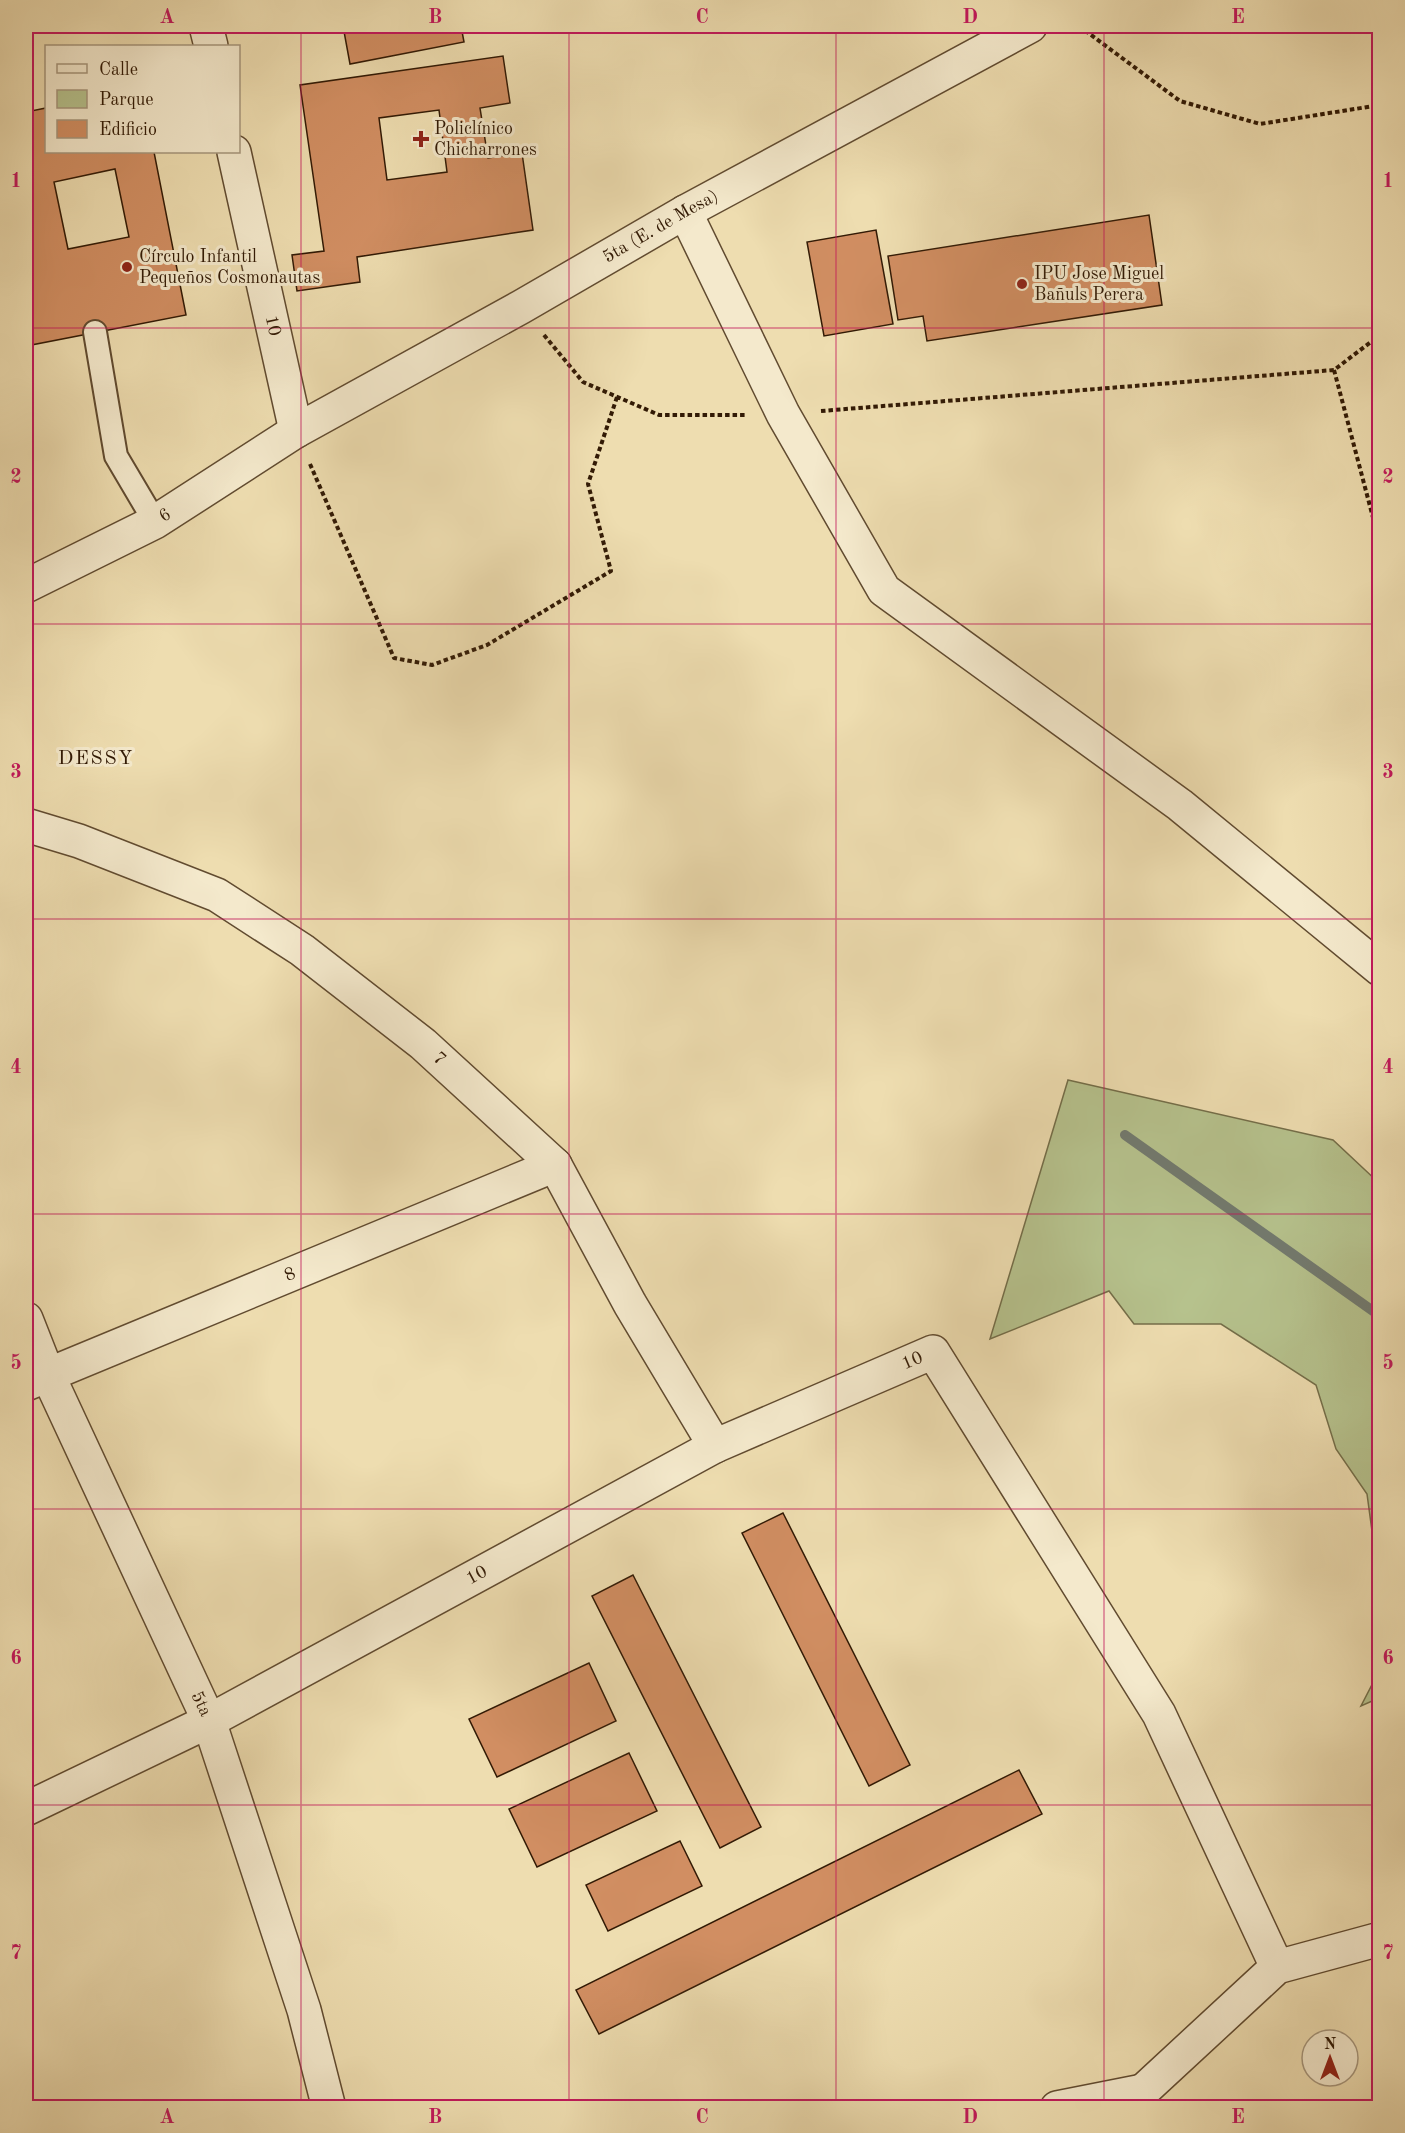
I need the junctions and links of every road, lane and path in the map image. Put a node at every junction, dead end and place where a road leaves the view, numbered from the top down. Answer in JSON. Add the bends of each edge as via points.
{"nodes":[{"id":1,"x":206,"y":26,"type":"edge"},
{"id":2,"x":1030,"y":26,"type":"edge"},
{"id":3,"x":1079,"y":26,"type":"edge"},
{"id":4,"x":210,"y":45,"type":"edge"},
{"id":5,"x":1380,"y":105,"type":"edge"},
{"id":6,"x":234,"y":153,"type":"edge"},
{"id":7,"x":685,"y":212,"type":"junction"},
{"id":8,"x":521,"y":307,"type":"junction"},
{"id":9,"x":95,"y":332,"type":"dead end"},
{"id":10,"x":1380,"y":335,"type":"edge"},
{"id":11,"x":1334,"y":370,"type":"junction"},
{"id":12,"x":617,"y":396,"type":"junction"},
{"id":13,"x":783,"y":414,"type":"junction"},
{"id":14,"x":296,"y":431,"type":"junction"},
{"id":15,"x":155,"y":522,"type":"junction"},
{"id":16,"x":1380,"y":544,"type":"edge"},
{"id":17,"x":26,"y":586,"type":"edge"},
{"id":18,"x":26,"y":825,"type":"edge"},
{"id":19,"x":1380,"y":969,"type":"edge"},
{"id":20,"x":555,"y":1165,"type":"junction"},
{"id":21,"x":26,"y":1319,"type":"edge"},
{"id":22,"x":37,"y":1380,"type":"edge"},
{"id":23,"x":715,"y":1446,"type":"junction"},
{"id":24,"x":209,"y":1720,"type":"junction"},
{"id":25,"x":26,"y":1809,"type":"edge"},
{"id":26,"x":1380,"y":1939,"type":"edge"},
{"id":27,"x":1277,"y":1967,"type":"junction"},
{"id":28,"x":1153,"y":2099,"type":"edge"},
{"id":29,"x":329,"y":2108,"type":"edge"},
{"id":30,"x":1057,"y":2108,"type":"edge"}],
"edges":[{"from":1,"to":4,"type":"street"},
{"from":2,"to":7,"type":"street","name":"5ta (E. de Mesa)"},
{"from":3,"to":5,"type":"path","via":[[1180,101],[1260,124]]},
{"from":6,"to":14,"type":"street","name":"10"},
{"from":7,"to":8,"type":"street","name":"5ta (E. de Mesa)"},
{"from":7,"to":13,"type":"street"},
{"from":8,"to":12,"type":"path","via":[[583,382]]},
{"from":8,"to":14,"type":"street","name":"5ta (E. de Mesa)"},
{"from":9,"to":15,"type":"lane","via":[[116,456]]},
{"from":10,"to":11,"type":"path"},
{"from":11,"to":13,"type":"path"},
{"from":11,"to":16,"type":"path"},
{"from":12,"to":13,"type":"path","via":[[659,415]]},
{"from":12,"to":14,"type":"path","via":[[588,484],[611,571],[487,645],[432,665],[394,658]]},
{"from":13,"to":19,"type":"street","via":[[884,590],[1180,805]]},
{"from":14,"to":15,"type":"street","name":"6"},
{"from":15,"to":17,"type":"street","name":"6"},
{"from":18,"to":20,"type":"street","name":"7","via":[[79,841],[217,895],[293,944],[423,1044]]},
{"from":20,"to":22,"type":"street","name":"8"},
{"from":20,"to":23,"type":"street","name":"7","via":[[630,1304]]},
{"from":21,"to":22,"type":"street","name":"5ta"},
{"from":22,"to":24,"type":"street","name":"5ta"},
{"from":23,"to":24,"type":"street","name":"10"},
{"from":23,"to":27,"type":"street","name":"10","via":[[933,1352],[1159,1714]]},
{"from":24,"to":25,"type":"street","name":"10"},
{"from":24,"to":29,"type":"street","name":"5ta","via":[[304,2010]]},
{"from":26,"to":27,"type":"street"},
{"from":27,"to":28,"type":"street"},
{"from":28,"to":30,"type":"street"}]}
